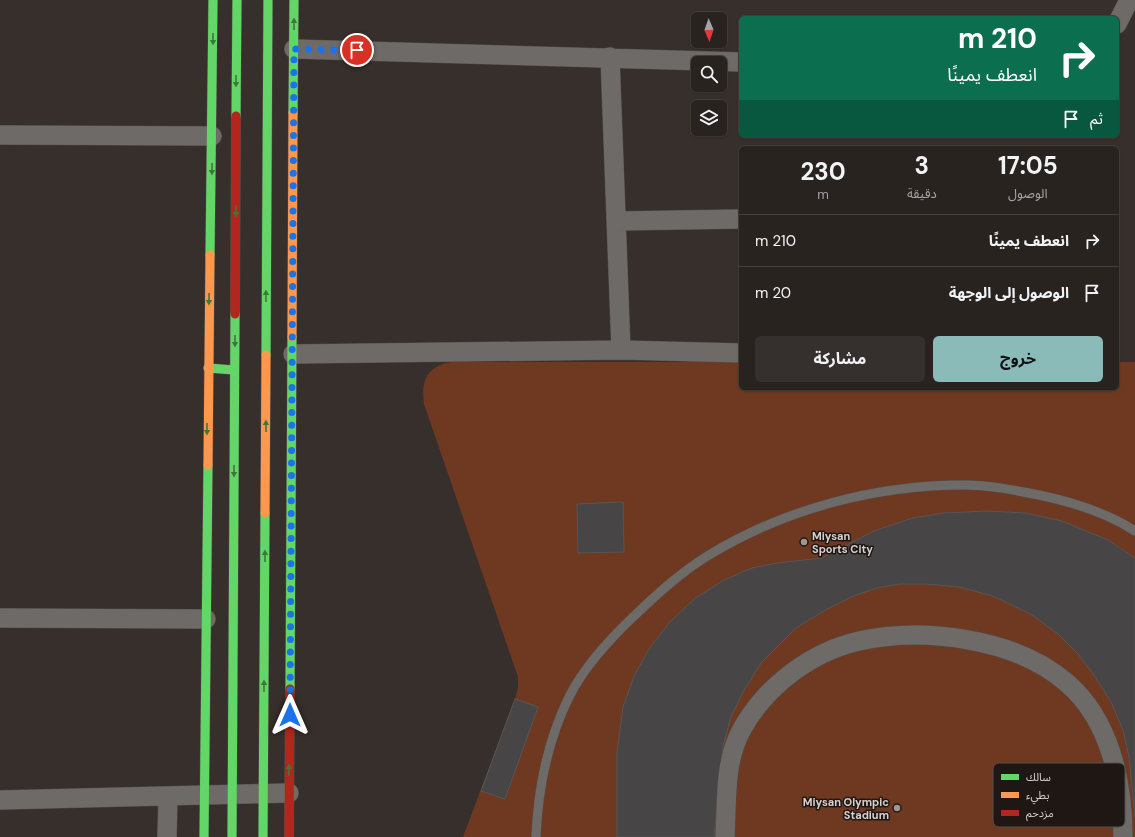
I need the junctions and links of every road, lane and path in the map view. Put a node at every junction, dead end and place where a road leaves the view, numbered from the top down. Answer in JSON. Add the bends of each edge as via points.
{"nodes":[{"id":1,"x":213,"y":0,"type":"edge"},
{"id":2,"x":237,"y":0,"type":"edge"},
{"id":3,"x":268,"y":0,"type":"edge"},
{"id":4,"x":294,"y":0,"type":"edge"},
{"id":5,"x":1129,"y":0,"type":"edge"},
{"id":6,"x":1119,"y":20,"type":"edge"},
{"id":7,"x":294,"y":49,"type":"junction"},
{"id":8,"x":610,"y":58,"type":"junction"},
{"id":9,"x":739,"y":62,"type":"edge"},
{"id":10,"x":0,"y":135,"type":"edge"},
{"id":11,"x":212,"y":136,"type":"junction"},
{"id":12,"x":739,"y":219,"type":"edge"},
{"id":13,"x":617,"y":221,"type":"junction"},
{"id":14,"x":621,"y":350,"type":"junction"},
{"id":15,"x":739,"y":353,"type":"edge"},
{"id":16,"x":293,"y":354,"type":"junction"},
{"id":17,"x":208,"y":368,"type":"junction"},
{"id":18,"x":234,"y":370,"type":"junction"},
{"id":19,"x":1135,"y":531,"type":"edge"},
{"id":20,"x":0,"y":618,"type":"edge"},
{"id":21,"x":206,"y":619,"type":"junction"},
{"id":22,"x":1114,"y":763,"type":"edge"},
{"id":23,"x":289,"y":793,"type":"junction"},
{"id":24,"x":233,"y":794,"type":"junction"},
{"id":25,"x":263,"y":794,"type":"junction"},
{"id":26,"x":204,"y":795,"type":"junction"},
{"id":27,"x":168,"y":796,"type":"junction"},
{"id":28,"x":0,"y":800,"type":"edge"},
{"id":29,"x":1123,"y":827,"type":"edge"},
{"id":30,"x":167,"y":837,"type":"edge"},
{"id":31,"x":204,"y":837,"type":"edge"},
{"id":32,"x":232,"y":837,"type":"edge"},
{"id":33,"x":263,"y":837,"type":"edge"},
{"id":34,"x":289,"y":837,"type":"edge"},
{"id":35,"x":536,"y":837,"type":"edge"},
{"id":36,"x":725,"y":837,"type":"edge"},
{"id":37,"x":1123,"y":837,"type":"edge"}],
"edges":[{"from":1,"to":11,"type":"main road","one_way":true},
{"from":2,"to":18,"type":"main road","one_way":true},
{"from":25,"to":3,"type":"main road","one_way":true},
{"from":7,"to":4,"type":"main road","one_way":true},
{"from":5,"to":6,"type":"street"},
{"from":7,"to":8,"type":"street"},
{"from":7,"to":16,"type":"main road"},
{"from":8,"to":9,"type":"street"},
{"from":8,"to":13,"type":"street"},
{"from":10,"to":11,"type":"street"},
{"from":11,"to":17,"type":"main road","one_way":true},
{"from":12,"to":13,"type":"street"},
{"from":13,"to":14,"type":"street"},
{"from":14,"to":15,"type":"street"},
{"from":14,"to":16,"type":"street"},
{"from":23,"to":16,"type":"main road","one_way":true},
{"from":17,"to":18,"type":"main road"},
{"from":17,"to":21,"type":"main road","one_way":true},
{"from":18,"to":24,"type":"main road","one_way":true},
{"from":19,"to":35,"type":"lane","via":[[1097,511],[1058,499],[1004,488],[965,485],[909,488],[869,494],[807,510],[771,524],[709,555],[659,592],[618,631],[570,694],[551,745],[541,783]]},
{"from":20,"to":21,"type":"street"},
{"from":21,"to":26,"type":"main road"},
{"from":22,"to":36,"type":"street","via":[[1113,755],[1088,707],[1067,683],[1021,654],[956,639],[916,636],[859,641],[829,652],[803,666],[775,685],[758,704],[732,753]]},
{"from":23,"to":25,"type":"street"},
{"from":23,"to":34,"type":"main road"},
{"from":24,"to":25,"type":"street"},
{"from":24,"to":26,"type":"street"},
{"from":24,"to":32,"type":"main road"},
{"from":25,"to":33,"type":"main road"},
{"from":26,"to":27,"type":"street"},
{"from":26,"to":31,"type":"main road"},
{"from":27,"to":28,"type":"street"},
{"from":27,"to":30,"type":"street"},
{"from":29,"to":37,"type":"street"}]}
